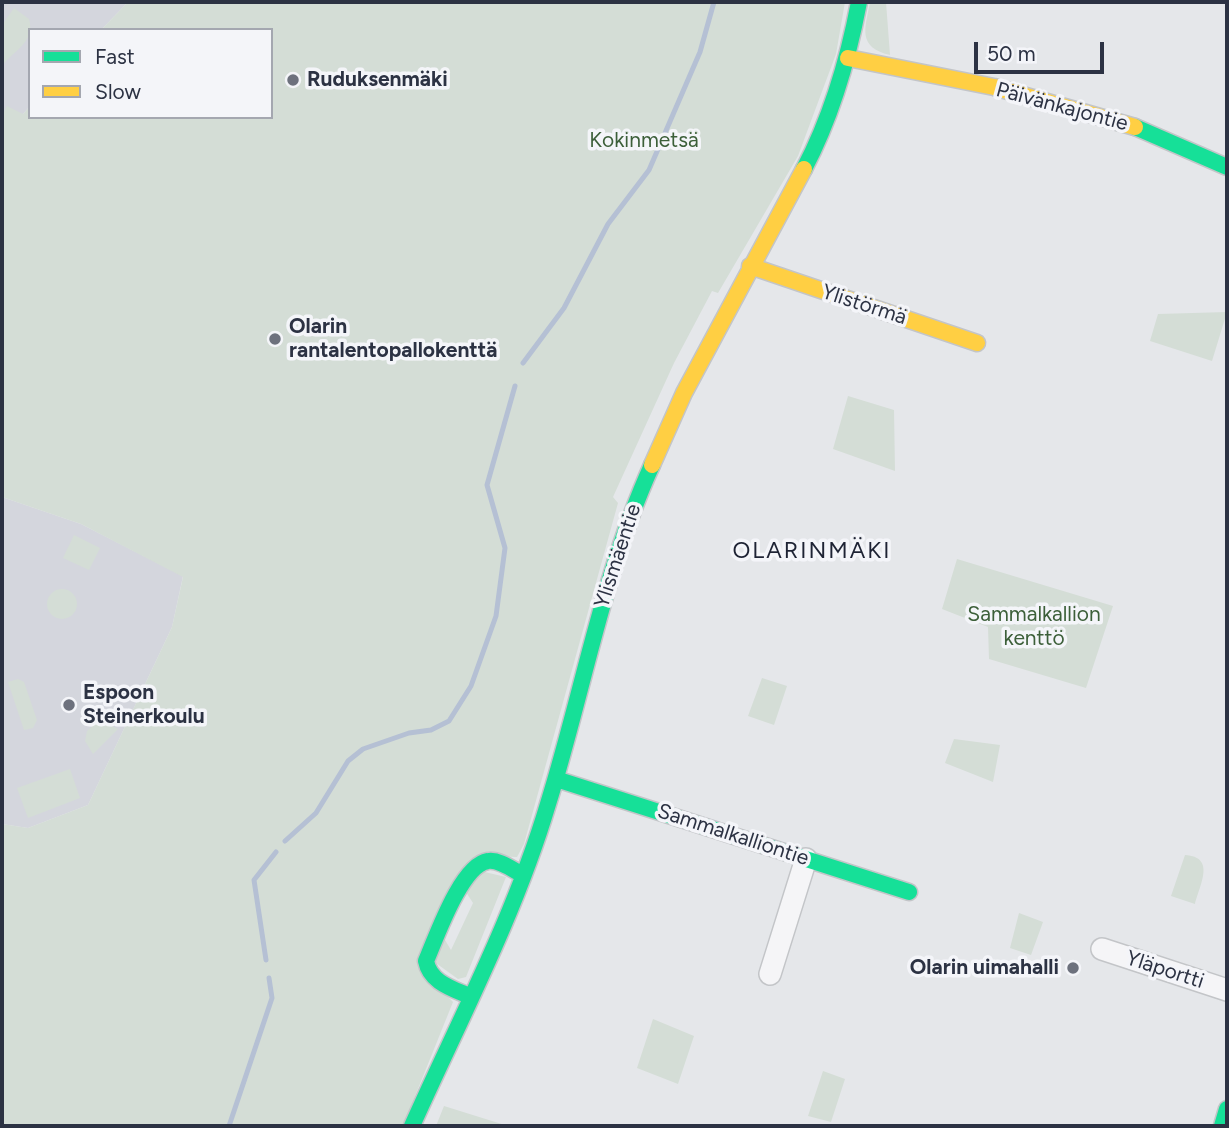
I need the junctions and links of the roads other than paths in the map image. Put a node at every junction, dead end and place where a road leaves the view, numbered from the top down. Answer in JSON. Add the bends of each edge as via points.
{"nodes":[{"id":1,"x":859,"y":2,"type":"edge"},
{"id":2,"x":848,"y":58,"type":"junction"},
{"id":3,"x":1227,"y":167,"type":"edge"},
{"id":4,"x":750,"y":266,"type":"junction"},
{"id":5,"x":977,"y":343,"type":"dead end"},
{"id":6,"x":556,"y":779,"type":"junction"},
{"id":7,"x":806,"y":859,"type":"junction"},
{"id":8,"x":523,"y":875,"type":"junction"},
{"id":9,"x":909,"y":892,"type":"dead end"},
{"id":10,"x":1102,"y":949,"type":"dead end"},
{"id":11,"x":770,"y":974,"type":"dead end"},
{"id":12,"x":1227,"y":990,"type":"edge"},
{"id":13,"x":469,"y":996,"type":"junction"},
{"id":14,"x":1227,"y":1109,"type":"edge"},
{"id":15,"x":412,"y":1126,"type":"edge"},
{"id":16,"x":1222,"y":1126,"type":"edge"}],
"edges":[{"from":1,"to":2,"type":"street","name":"Ylismäentie"},
{"from":2,"to":3,"type":"street","name":"Päivänkajontie","via":[[1118,119]]},
{"from":2,"to":4,"type":"street","name":"Ylismäentie","via":[[820,138]]},
{"from":4,"to":5,"type":"street","name":"Ylistörmä"},
{"from":4,"to":6,"type":"street","name":"Ylismäentie","via":[[684,393],[636,500]]},
{"from":6,"to":7,"type":"street","name":"Sammalkalliontie"},
{"from":6,"to":8,"type":"street","name":"Ylismäentie"},
{"from":7,"to":9,"type":"street","name":"Sammalkalliontie"},
{"from":7,"to":11,"type":"street"},
{"from":8,"to":13,"type":"street","name":"Ylismäentie"},
{"from":8,"to":13,"type":"street","via":[[492,861],[471,870],[426,961],[432,977]]},
{"from":10,"to":12,"type":"street","name":"Yläportti"},
{"from":13,"to":15,"type":"street","name":"Ylismäentie"},
{"from":14,"to":16,"type":"street"}]}
